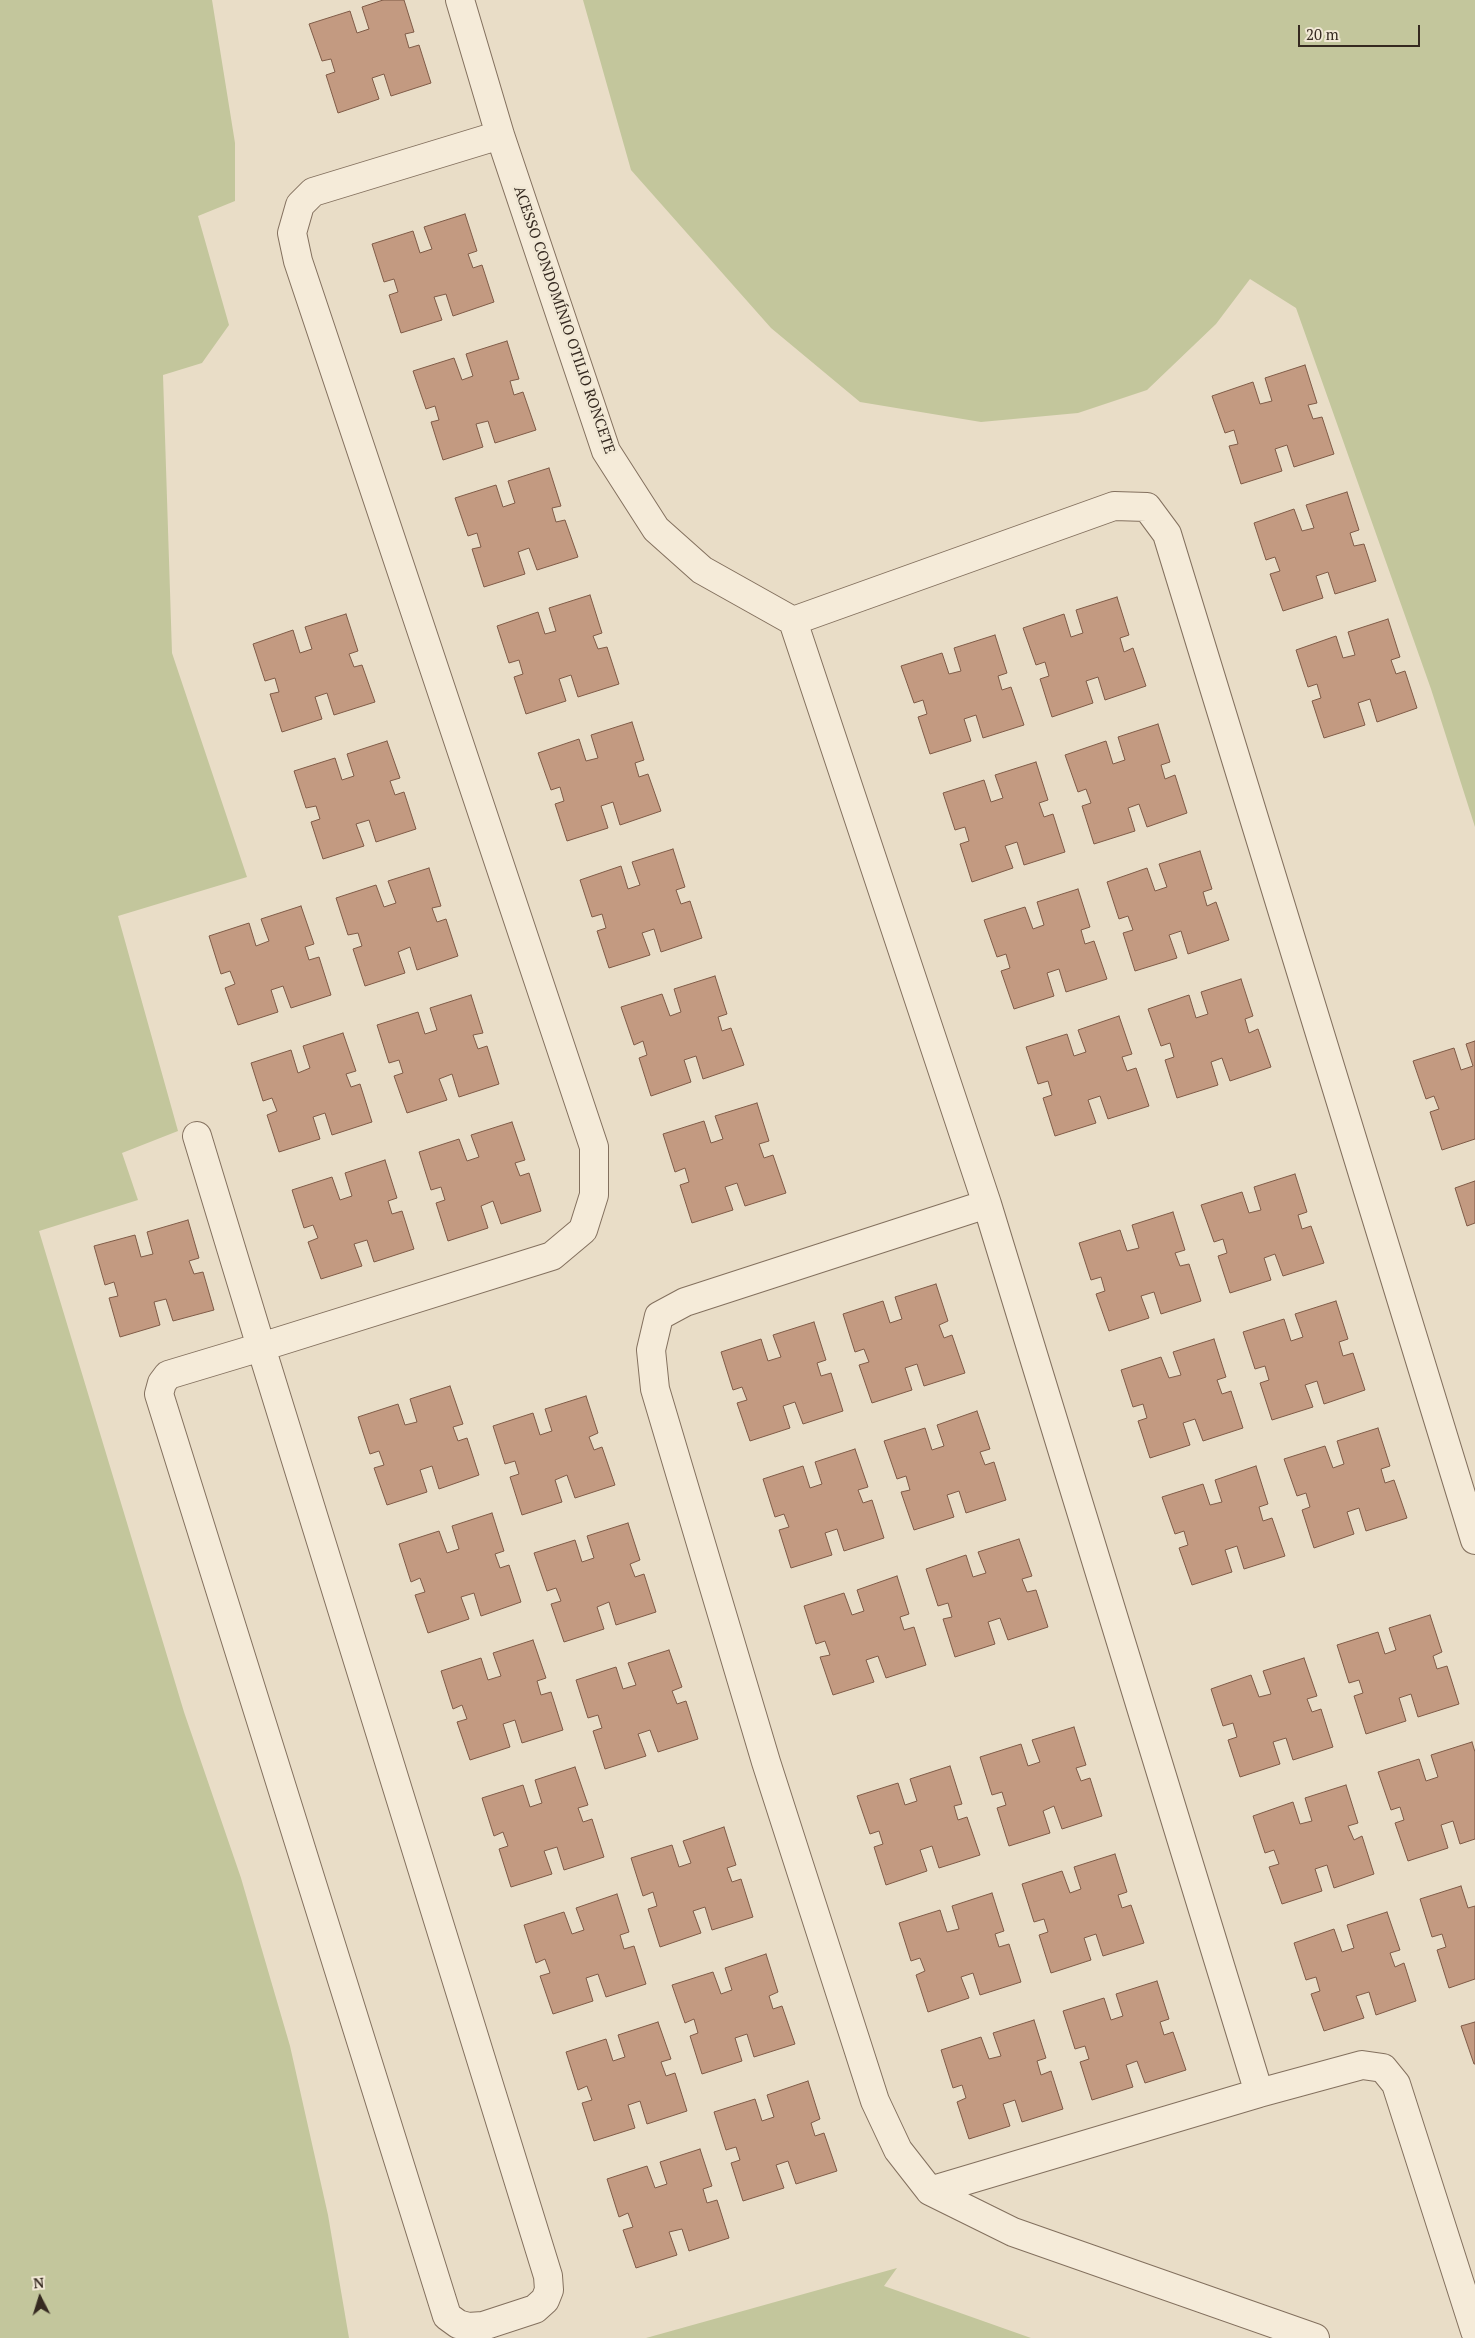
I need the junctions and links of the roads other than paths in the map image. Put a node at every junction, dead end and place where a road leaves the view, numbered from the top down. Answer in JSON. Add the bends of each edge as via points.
{"nodes":[{"id":1,"x":460,"y":0,"type":"edge"},
{"id":2,"x":500,"y":135,"type":"junction"},
{"id":3,"x":793,"y":622,"type":"junction"},
{"id":4,"x":197,"y":1136,"type":"dead end"},
{"id":5,"x":987,"y":1204,"type":"junction"},
{"id":6,"x":261,"y":1347,"type":"junction"},
{"id":7,"x":1475,"y":1540,"type":"edge"},
{"id":8,"x":1259,"y":2093,"type":"junction"},
{"id":9,"x":930,"y":2191,"type":"junction"},
{"id":10,"x":1475,"y":2331,"type":"edge"},
{"id":11,"x":1315,"y":2338,"type":"edge"}],
"edges":[{"from":1,"to":2,"type":"street","name":"ACESSO CONDOMÍNIO OTILIO RONCETE"},
{"from":2,"to":3,"type":"street","name":"ACESSO CONDOMÍNIO OTILIO RONCETE","via":[[606,451],[656,529],[702,570]]},
{"from":2,"to":6,"type":"street","via":[[313,192],[300,205],[292,233],[301,270],[594,1148],[594,1195],[583,1230],[552,1256]]},
{"from":3,"to":5,"type":"street"},
{"from":3,"to":7,"type":"street","via":[[1114,506],[1147,508],[1167,534]]},
{"from":4,"to":6,"type":"street"},
{"from":5,"to":8,"type":"street"},
{"from":5,"to":9,"type":"street","via":[[685,1302],[659,1316],[651,1350],[660,1408],[766,1762],[874,2101],[898,2150]]},
{"from":6,"to":6,"type":"street","via":[[548,2276],[549,2290],[535,2310],[483,2326],[468,2327],[447,2316],[158,1394],[168,1375]]},
{"from":8,"to":9,"type":"street"},
{"from":8,"to":10,"type":"street","via":[[1362,2065],[1383,2068],[1396,2084]]},
{"from":9,"to":11,"type":"street","via":[[1013,2232]]}]}
